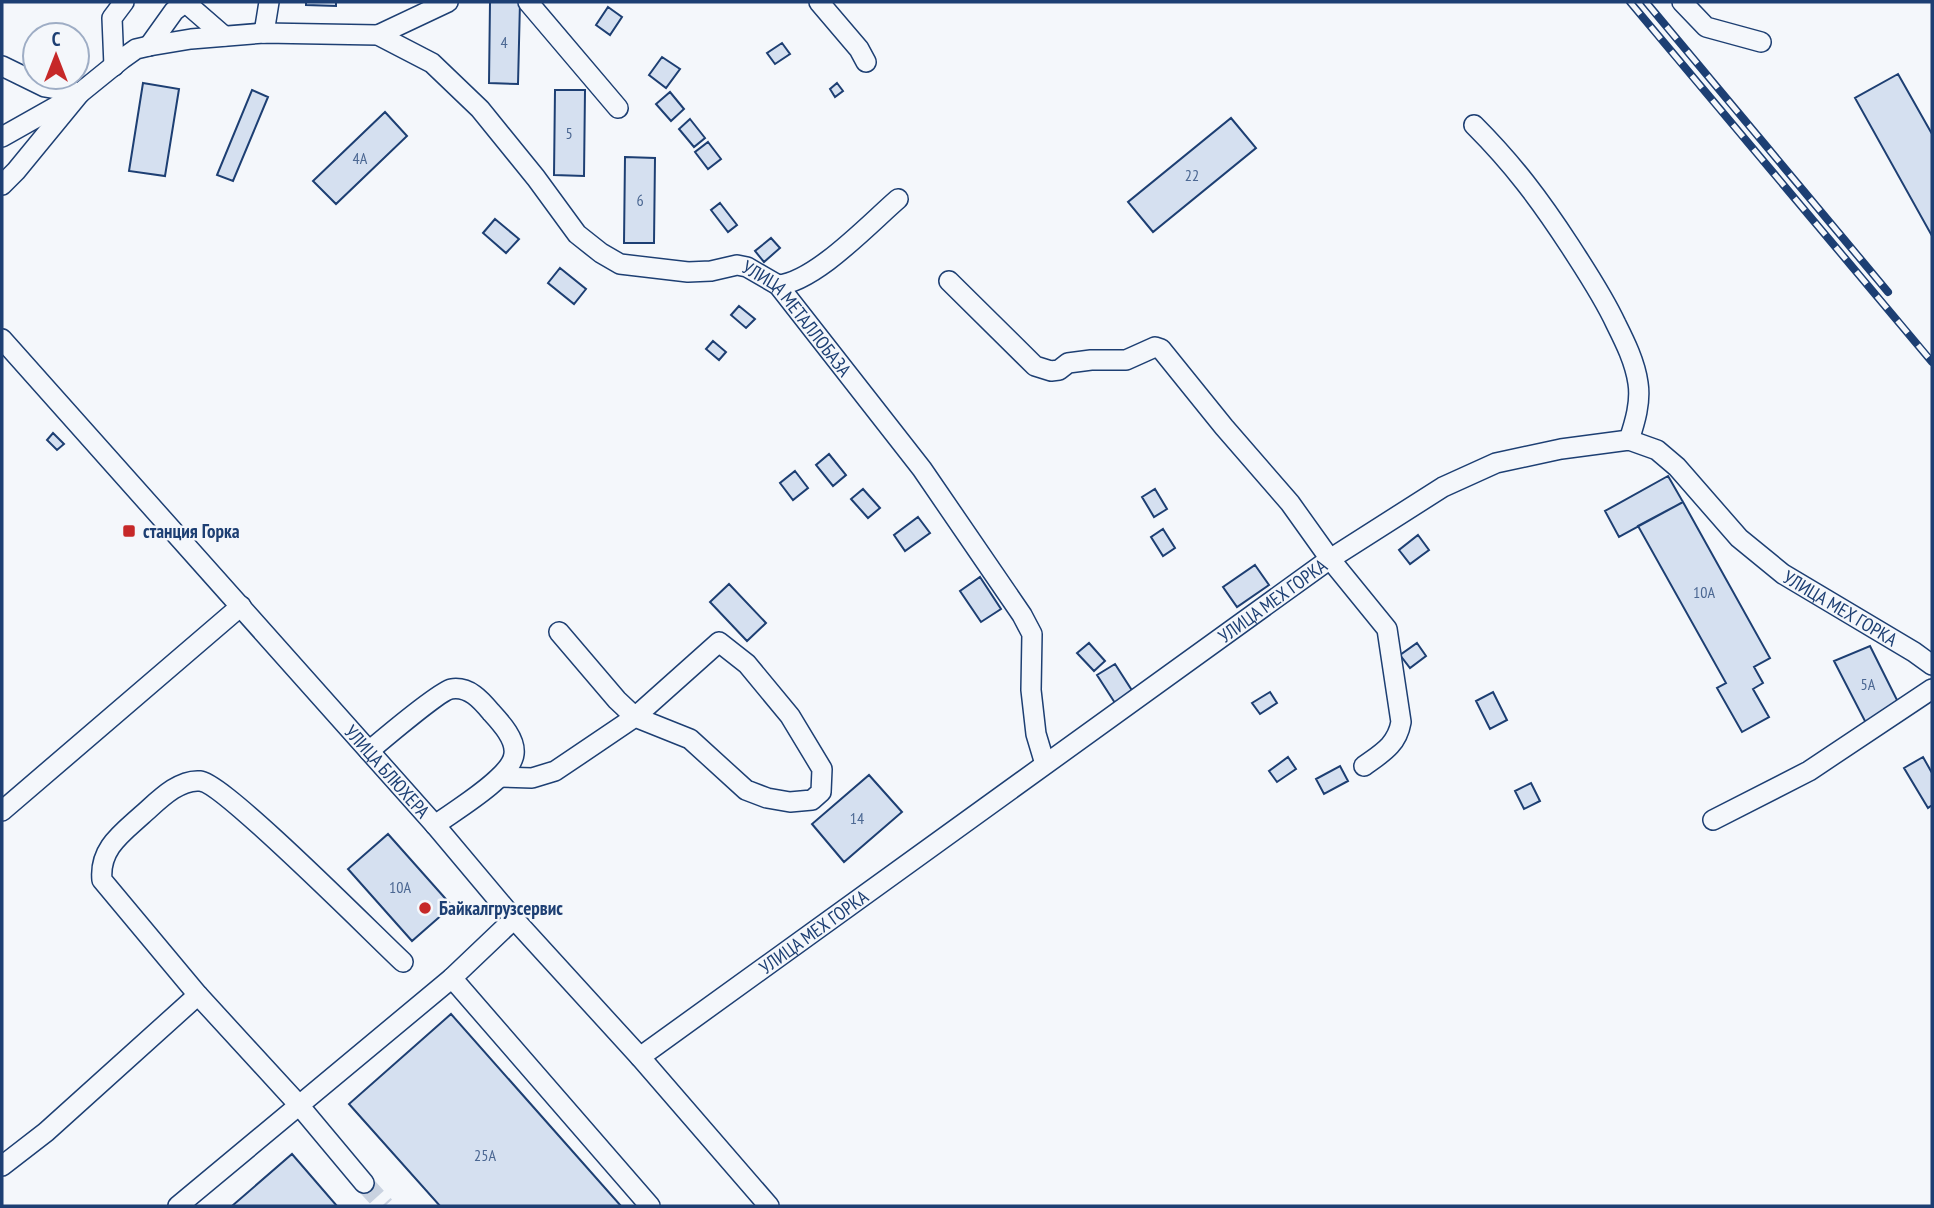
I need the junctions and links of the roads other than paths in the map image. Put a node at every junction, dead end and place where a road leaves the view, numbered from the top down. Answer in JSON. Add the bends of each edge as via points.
{"nodes":[{"id":1,"x":124,"y":2,"type":"edge"},
{"id":2,"x":156,"y":2,"type":"edge"},
{"id":3,"x":268,"y":2,"type":"edge"},
{"id":4,"x":448,"y":2,"type":"edge"},
{"id":5,"x":528,"y":2,"type":"edge"},
{"id":6,"x":819,"y":2,"type":"edge"},
{"id":7,"x":1682,"y":2,"type":"edge"},
{"id":8,"x":182,"y":5,"type":"edge"},
{"id":9,"x":264,"y":33,"type":"junction"},
{"id":10,"x":378,"y":35,"type":"junction"},
{"id":11,"x":224,"y":36,"type":"junction"},
{"id":12,"x":1761,"y":42,"type":"dead end"},
{"id":13,"x":149,"y":46,"type":"junction"},
{"id":14,"x":866,"y":62,"type":"dead end"},
{"id":15,"x":2,"y":66,"type":"edge"},
{"id":16,"x":114,"y":66,"type":"junction"},
{"id":17,"x":80,"y":93,"type":"junction"},
{"id":18,"x":618,"y":108,"type":"dead end"},
{"id":19,"x":1474,"y":125,"type":"dead end"},
{"id":20,"x":2,"y":137,"type":"edge"},
{"id":21,"x":2,"y":185,"type":"edge"},
{"id":22,"x":898,"y":199,"type":"dead end"},
{"id":23,"x":948,"y":281,"type":"dead end"},
{"id":24,"x":778,"y":285,"type":"junction"},
{"id":25,"x":2,"y":339,"type":"edge"},
{"id":26,"x":1629,"y":440,"type":"junction"},
{"id":27,"x":1330,"y":559,"type":"junction"},
{"id":28,"x":241,"y":606,"type":"junction"},
{"id":29,"x":559,"y":632,"type":"dead end"},
{"id":30,"x":1932,"y":665,"type":"edge"},
{"id":31,"x":1932,"y":689,"type":"edge"},
{"id":32,"x":635,"y":717,"type":"junction"},
{"id":33,"x":369,"y":751,"type":"junction"},
{"id":34,"x":1045,"y":764,"type":"junction"},
{"id":35,"x":1364,"y":766,"type":"dead end"},
{"id":36,"x":500,"y":777,"type":"junction"},
{"id":37,"x":2,"y":811,"type":"edge"},
{"id":38,"x":1713,"y":820,"type":"dead end"},
{"id":39,"x":435,"y":825,"type":"junction"},
{"id":40,"x":514,"y":919,"type":"junction"},
{"id":41,"x":403,"y":962,"type":"dead end"},
{"id":42,"x":452,"y":978,"type":"junction"},
{"id":43,"x":198,"y":995,"type":"junction"},
{"id":44,"x":640,"y":1057,"type":"junction"},
{"id":45,"x":298,"y":1104,"type":"junction"},
{"id":46,"x":2,"y":1166,"type":"edge"},
{"id":47,"x":364,"y":1183,"type":"tunnel mouth"},
{"id":48,"x":178,"y":1206,"type":"edge"},
{"id":49,"x":650,"y":1206,"type":"edge"},
{"id":50,"x":769,"y":1206,"type":"edge"}],
"edges":[{"from":1,"to":16,"type":"street","via":[[112,19]]},
{"from":2,"to":8,"type":"street"},
{"from":3,"to":9,"type":"street"},
{"from":4,"to":10,"type":"street"},
{"from":5,"to":18,"type":"street"},
{"from":6,"to":14,"type":"street"},
{"from":7,"to":12,"type":"street","via":[[1706,27]]},
{"from":8,"to":11,"type":"street"},
{"from":8,"to":13,"type":"street"},
{"from":9,"to":10,"type":"street","name":"УЛИЦА МЕТАЛЛОБАЗА"},
{"from":9,"to":11,"type":"street","name":"УЛИЦА МЕТАЛЛОБАЗА"},
{"from":10,"to":24,"type":"street","name":"УЛИЦА МЕТАЛЛОБАЗА","via":[[432,64],[461,91],[578,234],[601,253],[620,264],[688,272],[747,267]]},
{"from":11,"to":13,"type":"street","name":"УЛИЦА МЕТАЛЛОБАЗА"},
{"from":13,"to":16,"type":"street","via":[[136,49]]},
{"from":15,"to":17,"type":"street","via":[[45,87]]},
{"from":16,"to":17,"type":"street"},
{"from":17,"to":20,"type":"street"},
{"from":17,"to":21,"type":"street"},
{"from":19,"to":26,"type":"street","via":[[1532,189],[1608,307],[1638,379]]},
{"from":22,"to":24,"type":"street","via":[[817,269],[790,284]]},
{"from":23,"to":27,"type":"street","via":[[1044,370],[1091,360],[1126,360],[1155,347],[1161,349],[1290,503]]},
{"from":24,"to":34,"type":"street","name":"УЛИЦА МЕТАЛЛОБАЗА","via":[[922,469],[1022,615],[1032,634],[1031,690]]},
{"from":25,"to":28,"type":"street","name":"УЛИЦА БЛЮХЕРА"},
{"from":26,"to":27,"type":"street","name":"УЛИЦА МЕХ ГОРКА","via":[[1496,463],[1443,487]]},
{"from":26,"to":30,"type":"street","name":"УЛИЦА МЕХ ГОРКА","via":[[1657,450],[1678,467],[1739,538],[1783,574]]},
{"from":27,"to":34,"type":"street","name":"УЛИЦА МЕХ ГОРКА"},
{"from":27,"to":35,"type":"street","via":[[1387,629],[1395,677],[1399,734]]},
{"from":28,"to":33,"type":"street","name":"УЛИЦА БЛЮХЕРА"},
{"from":28,"to":37,"type":"street"},
{"from":29,"to":32,"type":"street"},
{"from":31,"to":38,"type":"street","via":[[1809,771]]},
{"from":32,"to":32,"type":"street","via":[[690,739],[746,790],[790,802],[812,800],[821,792],[822,769],[790,716],[747,664],[719,642]]},
{"from":32,"to":36,"type":"street","via":[[555,771],[532,778]]},
{"from":33,"to":36,"type":"street","via":[[447,690],[466,690],[488,709],[512,741],[515,753]]},
{"from":33,"to":39,"type":"street","name":"УЛИЦА БЛЮХЕРА"},
{"from":34,"to":44,"type":"street","name":"УЛИЦА МЕХ ГОРКА"},
{"from":36,"to":39,"type":"street"},
{"from":39,"to":40,"type":"street","name":"УЛИЦА БЛЮХЕРА"},
{"from":40,"to":42,"type":"street"},
{"from":40,"to":44,"type":"street","name":"УЛИЦА БЛЮХЕРА"},
{"from":41,"to":43,"type":"street","via":[[259,824],[200,781],[163,796],[113,841],[101,866],[102,880]]},
{"from":42,"to":45,"type":"street"},
{"from":42,"to":49,"type":"street"},
{"from":43,"to":45,"type":"street"},
{"from":43,"to":46,"type":"street"},
{"from":44,"to":50,"type":"street","name":"УЛИЦА БЛЮХЕРА"},
{"from":45,"to":47,"type":"street"},
{"from":45,"to":48,"type":"street"}]}
